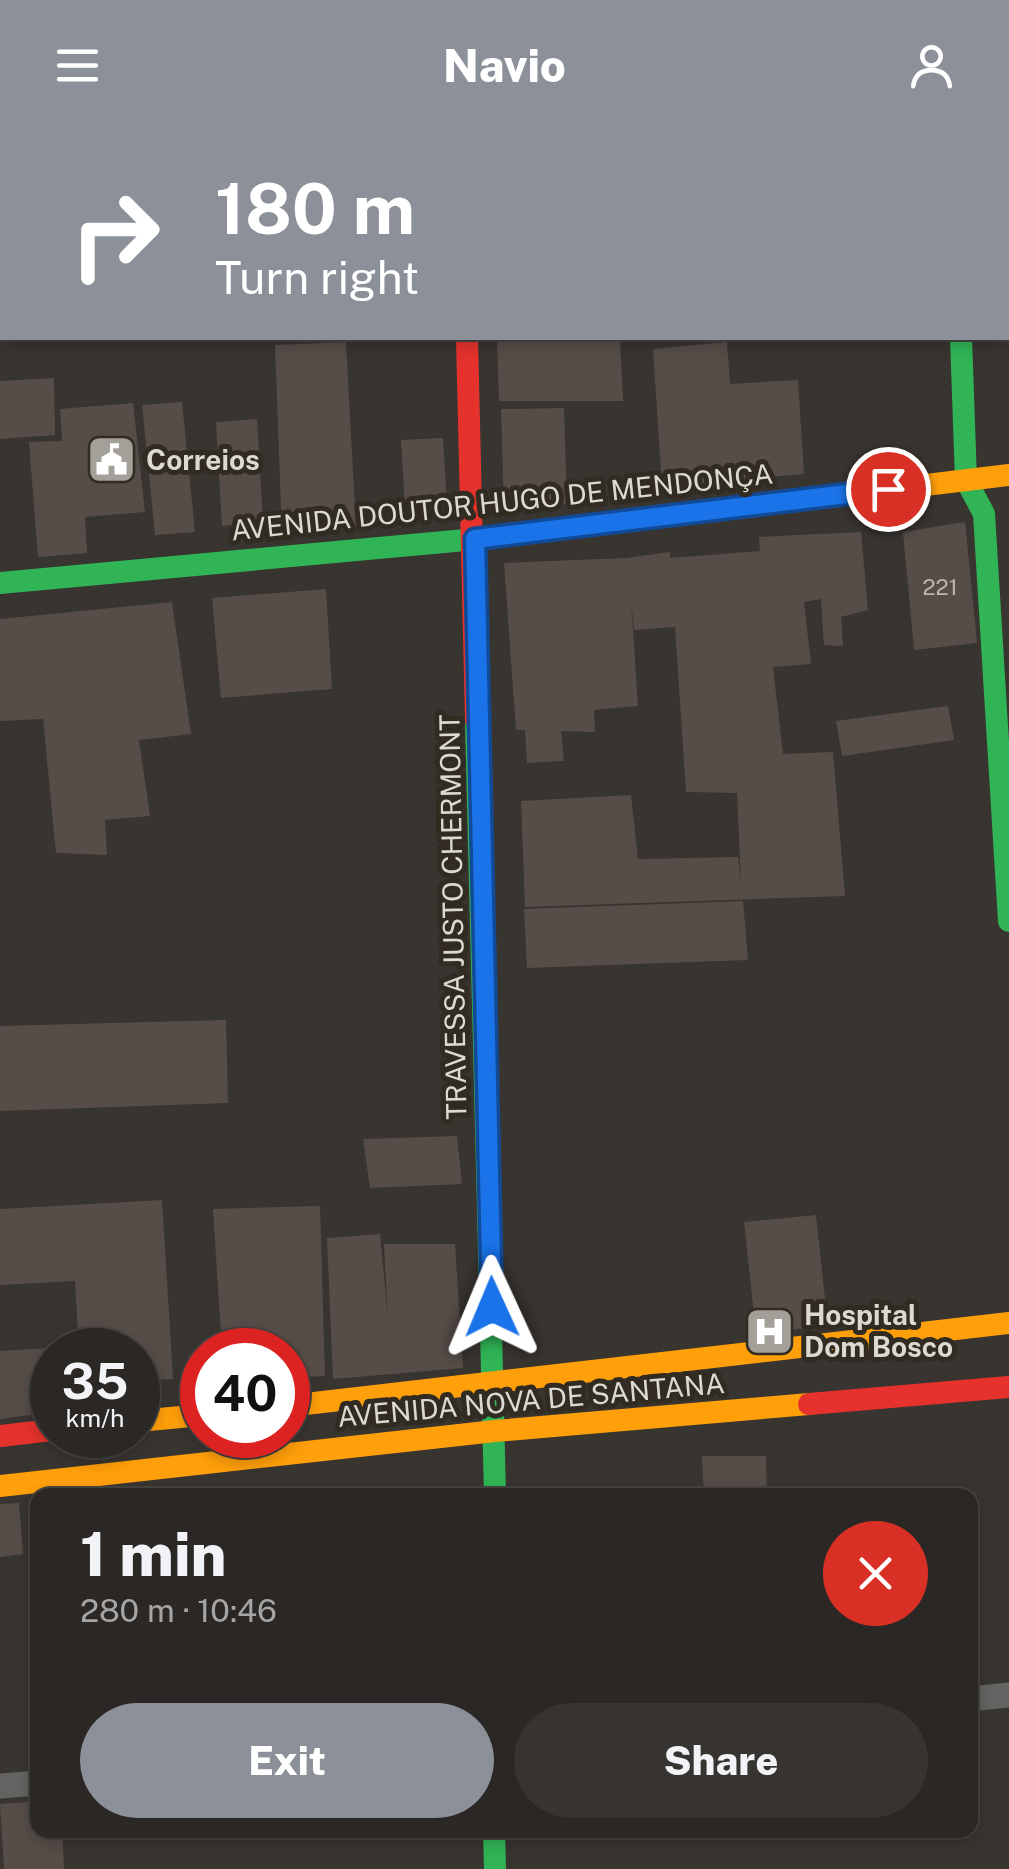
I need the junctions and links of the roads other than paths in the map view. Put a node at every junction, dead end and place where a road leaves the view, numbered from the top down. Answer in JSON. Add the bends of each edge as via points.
{"nodes":[{"id":1,"x":467,"y":340,"type":"edge"},
{"id":2,"x":961,"y":340,"type":"edge"},
{"id":3,"x":1009,"y":475,"type":"edge"},
{"id":4,"x":966,"y":480,"type":"junction"},
{"id":5,"x":475,"y":539,"type":"junction"},
{"id":6,"x":0,"y":584,"type":"edge"},
{"id":7,"x":1009,"y":922,"type":"edge"},
{"id":8,"x":1009,"y":1324,"type":"edge"},
{"id":9,"x":813,"y":1375,"type":"junction"},
{"id":10,"x":494,"y":1384,"type":"junction"},
{"id":11,"x":1009,"y":1387,"type":"edge"},
{"id":12,"x":310,"y":1404,"type":"edge"},
{"id":13,"x":495,"y":1431,"type":"junction"},
{"id":14,"x":30,"y":1433,"type":"edge"},
{"id":15,"x":0,"y":1436,"type":"edge"},
{"id":16,"x":0,"y":1486,"type":"edge"},
{"id":17,"x":494,"y":1488,"type":"edge"},
{"id":18,"x":1009,"y":1695,"type":"edge"},
{"id":19,"x":978,"y":1698,"type":"edge"},
{"id":20,"x":30,"y":1784,"type":"edge"},
{"id":21,"x":0,"y":1786,"type":"edge"},
{"id":22,"x":494,"y":1838,"type":"edge"},
{"id":23,"x":495,"y":1869,"type":"edge"}],
"edges":[{"from":1,"to":5,"type":"street","name":"TRAVESSA JUSTO CHERMONT"},
{"from":2,"to":4,"type":"street"},
{"from":3,"to":4,"type":"street","name":"AVENIDA DOUTOR HUGO DE MENDONÇA"},
{"from":4,"to":5,"type":"street","name":"AVENIDA DOUTOR HUGO DE MENDONÇA"},
{"from":4,"to":7,"type":"street","via":[[984,514]]},
{"from":5,"to":6,"type":"street","name":"AVENIDA DOUTOR HUGO DE MENDONÇA"},
{"from":5,"to":10,"type":"street","name":"TRAVESSA JUSTO CHERMONT"},
{"from":8,"to":9,"type":"street","name":"AVENIDA NOVA DE SANTANA"},
{"from":9,"to":10,"type":"street","name":"AVENIDA NOVA DE SANTANA"},
{"from":9,"to":11,"type":"street","name":"AVENIDA NOVA DE SANTANA"},
{"from":9,"to":13,"type":"street","name":"AVENIDA NOVA DE SANTANA"},
{"from":10,"to":12,"type":"street","name":"AVENIDA NOVA DE SANTANA"},
{"from":10,"to":13,"type":"street","name":"TRAVESSA JUSTO CHERMONT"},
{"from":13,"to":16,"type":"street","name":"AVENIDA NOVA DE SANTANA"},
{"from":13,"to":17,"type":"street","name":"TRAVESSA JUSTO CHERMONT"},
{"from":14,"to":15,"type":"street"},
{"from":18,"to":19,"type":"street"},
{"from":20,"to":21,"type":"street"},
{"from":22,"to":23,"type":"street"}]}
